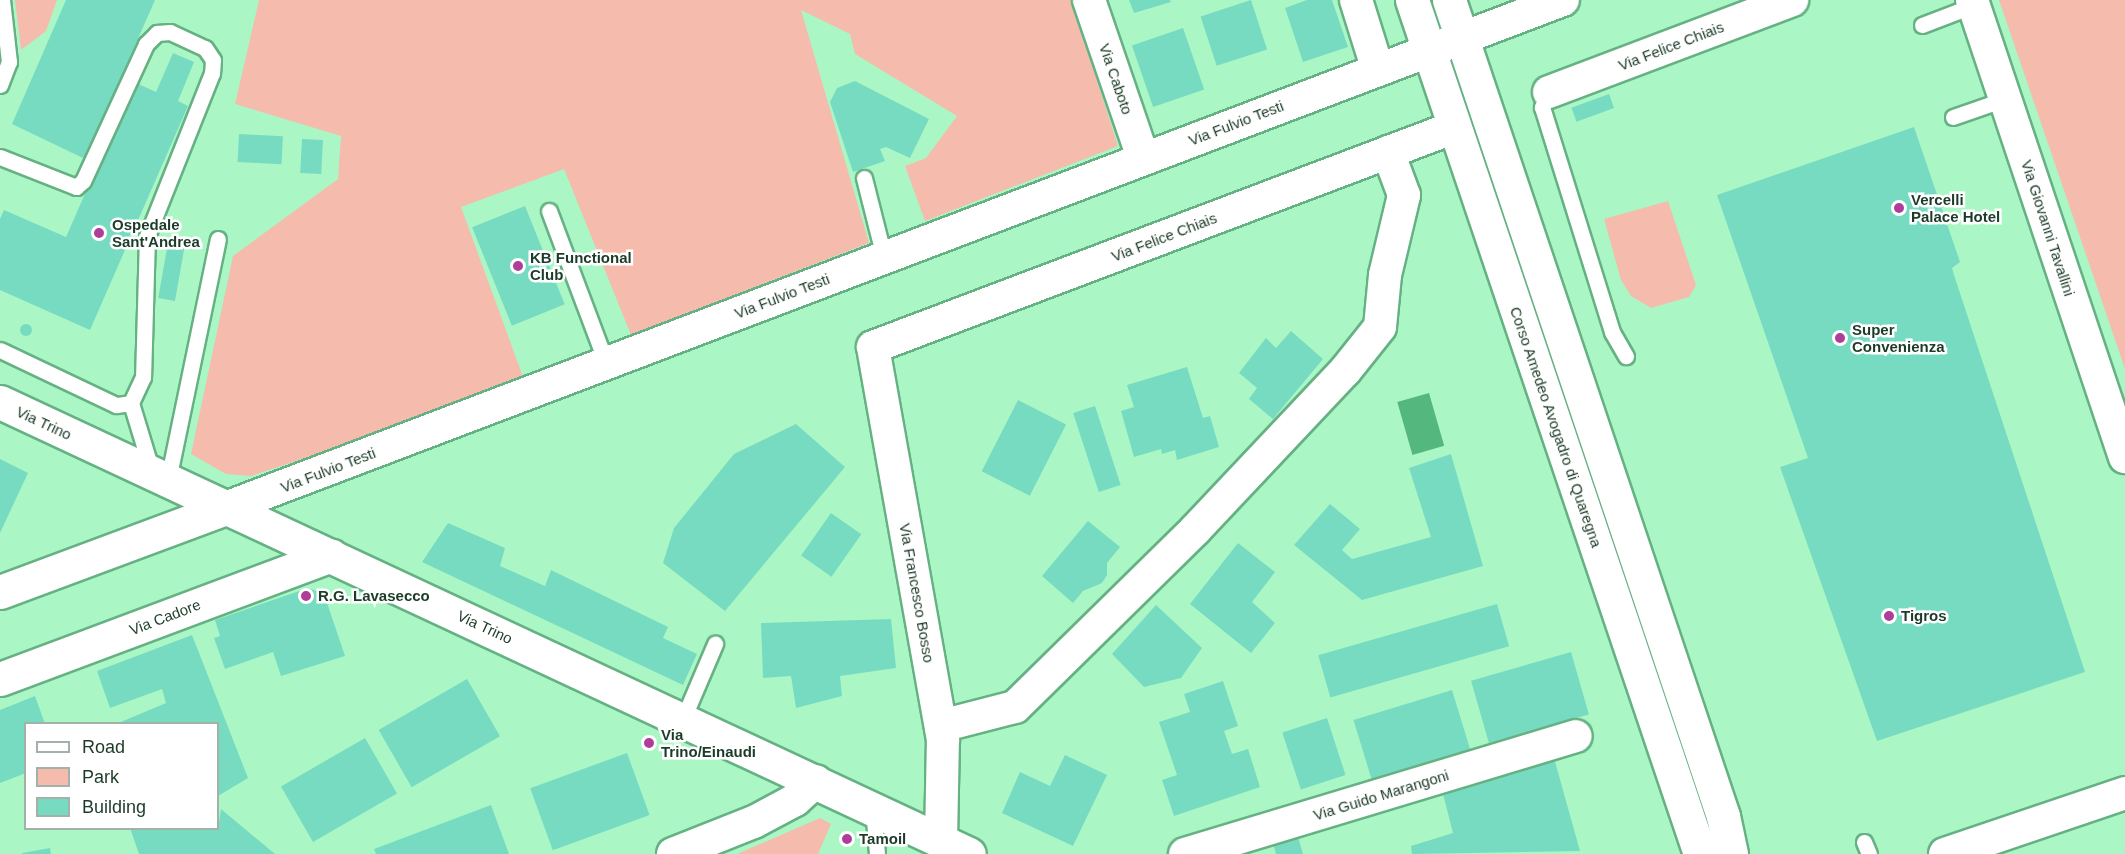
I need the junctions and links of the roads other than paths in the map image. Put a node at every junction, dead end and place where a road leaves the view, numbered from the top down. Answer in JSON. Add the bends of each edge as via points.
{"nodes":[{"id":1,"x":3,"y":0,"type":"edge"},
{"id":2,"x":1089,"y":0,"type":"edge"},
{"id":3,"x":1356,"y":0,"type":"edge"},
{"id":4,"x":1412,"y":0,"type":"edge"},
{"id":5,"x":1449,"y":0,"type":"edge"},
{"id":6,"x":1563,"y":0,"type":"edge"},
{"id":7,"x":1792,"y":0,"type":"edge"},
{"id":8,"x":1973,"y":2,"type":"edge"},
{"id":9,"x":1510,"y":9,"type":"edge"},
{"id":10,"x":1922,"y":25,"type":"dead end"},
{"id":11,"x":1462,"y":38,"type":"junction"},
{"id":12,"x":1429,"y":51,"type":"junction"},
{"id":13,"x":1378,"y":70,"type":"junction"},
{"id":14,"x":0,"y":85,"type":"edge"},
{"id":15,"x":1549,"y":92,"type":"joint"},
{"id":16,"x":2005,"y":99,"type":"junction"},
{"id":17,"x":1953,"y":117,"type":"dead end"},
{"id":18,"x":1455,"y":127,"type":"junction"},
{"id":19,"x":1388,"y":152,"type":"junction"},
{"id":20,"x":0,"y":157,"type":"edge"},
{"id":21,"x":1143,"y":158,"type":"junction"},
{"id":22,"x":864,"y":178,"type":"dead end"},
{"id":23,"x":549,"y":211,"type":"dead end"},
{"id":24,"x":218,"y":239,"type":"dead end"},
{"id":25,"x":884,"y":257,"type":"junction"},
{"id":26,"x":873,"y":347,"type":"joint"},
{"id":27,"x":0,"y":350,"type":"edge"},
{"id":28,"x":1626,"y":356,"type":"dead end"},
{"id":29,"x":606,"y":363,"type":"junction"},
{"id":30,"x":0,"y":402,"type":"edge"},
{"id":31,"x":130,"y":403,"type":"junction"},
{"id":32,"x":2125,"y":457,"type":"edge"},
{"id":33,"x":160,"y":476,"type":"junction"},
{"id":34,"x":228,"y":507,"type":"junction"},
{"id":35,"x":331,"y":555,"type":"junction"},
{"id":36,"x":0,"y":592,"type":"edge"},
{"id":37,"x":715,"y":644,"type":"dead end"},
{"id":38,"x":0,"y":679,"type":"edge"},
{"id":39,"x":683,"y":719,"type":"junction"},
{"id":40,"x":941,"y":726,"type":"junction"},
{"id":41,"x":1576,"y":736,"type":"dead end"},
{"id":42,"x":816,"y":781,"type":"junction"},
{"id":43,"x":2125,"y":793,"type":"edge"},
{"id":44,"x":873,"y":808,"type":"junction"},
{"id":45,"x":955,"y":847,"type":"edge"},
{"id":46,"x":673,"y":854,"type":"edge"},
{"id":47,"x":877,"y":854,"type":"edge"},
{"id":48,"x":1185,"y":854,"type":"edge"},
{"id":49,"x":1700,"y":854,"type":"edge"},
{"id":50,"x":1731,"y":854,"type":"edge"},
{"id":51,"x":1945,"y":854,"type":"edge"}],
"edges":[{"from":1,"to":14,"type":"lane","via":[[9,62]]},
{"from":2,"to":21,"type":"street","name":"Via Caboto"},
{"from":3,"to":13,"type":"street"},
{"from":4,"to":12,"type":"main road","name":"Corso Amedeo Avogadro di Quaregna"},
{"from":5,"to":11,"type":"main road"},
{"from":6,"to":9,"type":"street","name":"Via Fulvio Testi"},
{"from":7,"to":15,"type":"street","name":"Via Felice Chiais"},
{"from":8,"to":10,"type":"lane"},
{"from":8,"to":16,"type":"street","name":"Via Giovanni Tavallini"},
{"from":9,"to":11,"type":"street","name":"Via Fulvio Testi"},
{"from":11,"to":12,"type":"street","name":"Via Fulvio Testi"},
{"from":11,"to":50,"type":"main road","via":[[1723,816]]},
{"from":12,"to":13,"type":"street","name":"Via Fulvio Testi"},
{"from":12,"to":18,"type":"main road","name":"Corso Amedeo Avogadro di Quaregna"},
{"from":13,"to":21,"type":"street","name":"Via Fulvio Testi"},
{"from":15,"to":28,"type":"lane","via":[[1542,107],[1612,332]]},
{"from":16,"to":17,"type":"lane"},
{"from":16,"to":32,"type":"street","name":"Via Giovanni Tavallini"},
{"from":18,"to":19,"type":"street","name":"Via Felice Chiais"},
{"from":18,"to":49,"type":"main road","name":"Corso Amedeo Avogadro di Quaregna"},
{"from":19,"to":26,"type":"street","name":"Via Felice Chiais"},
{"from":19,"to":40,"type":"street","via":[[1404,195],[1385,275],[1380,327],[1345,371],[1203,521],[1015,706]]},
{"from":20,"to":31,"type":"lane","via":[[76,188],[83,181],[146,44],[157,33],[170,32],[206,48],[213,60],[212,73],[147,236],[143,377]]},
{"from":21,"to":25,"type":"street","name":"Via Fulvio Testi"},
{"from":22,"to":25,"type":"lane"},
{"from":23,"to":29,"type":"lane"},
{"from":24,"to":33,"type":"lane"},
{"from":25,"to":29,"type":"street","name":"Via Fulvio Testi"},
{"from":26,"to":40,"type":"street","name":"Via Francesco Bosso"},
{"from":27,"to":31,"type":"lane","via":[[116,405]]},
{"from":29,"to":34,"type":"street","name":"Via Fulvio Testi"},
{"from":30,"to":33,"type":"main road","name":"Via Trino"},
{"from":31,"to":33,"type":"lane"},
{"from":33,"to":34,"type":"main road","name":"Via Trino"},
{"from":34,"to":35,"type":"main road","name":"Via Trino"},
{"from":34,"to":36,"type":"main road","name":"Via Fulvio Testi"},
{"from":35,"to":38,"type":"main road","name":"Via Cadore"},
{"from":35,"to":39,"type":"main road","name":"Via Trino"},
{"from":37,"to":39,"type":"lane"},
{"from":39,"to":42,"type":"main road","name":"Via Trino"},
{"from":40,"to":45,"type":"street","name":"Via Francesco Bosso"},
{"from":41,"to":48,"type":"street","name":"Via Guido Marangoni"},
{"from":42,"to":44,"type":"main road","name":"Via Trino"},
{"from":42,"to":46,"type":"street","via":[[795,800],[754,822]]},
{"from":43,"to":51,"type":"street"},
{"from":44,"to":45,"type":"main road","name":"Via Trino"},
{"from":44,"to":47,"type":"lane"}]}
